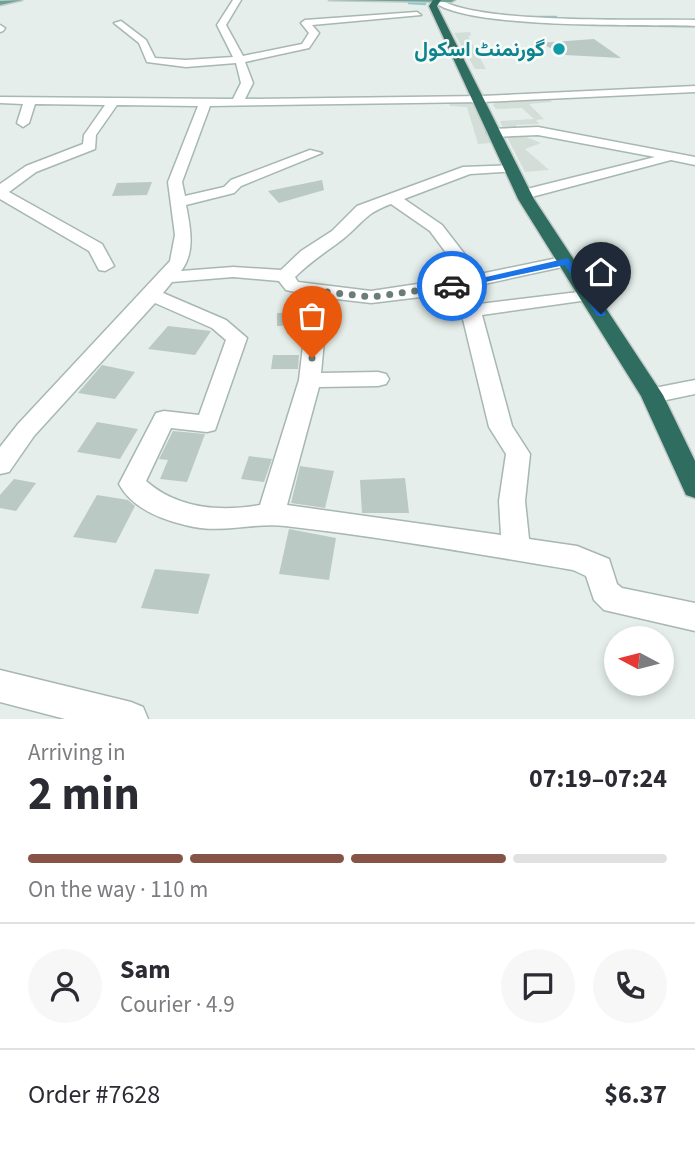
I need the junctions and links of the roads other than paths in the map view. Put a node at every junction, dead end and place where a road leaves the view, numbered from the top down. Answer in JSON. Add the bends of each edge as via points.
{"nodes":[{"id":1,"x":18,"y":0,"type":"edge"},
{"id":2,"x":237,"y":0,"type":"edge"},
{"id":3,"x":333,"y":0,"type":"edge"},
{"id":4,"x":394,"y":0,"type":"edge"},
{"id":5,"x":451,"y":0,"type":"edge"},
{"id":6,"x":437,"y":1,"type":"edge"},
{"id":7,"x":407,"y":2,"type":"junction"},
{"id":8,"x":0,"y":3,"type":"edge"},
{"id":9,"x":417,"y":15,"type":"dead end"},
{"id":10,"x":118,"y":23,"type":"dead end"},
{"id":11,"x":695,"y":23,"type":"edge"},
{"id":12,"x":239,"y":59,"type":"junction"},
{"id":13,"x":695,"y":89,"type":"edge"},
{"id":14,"x":475,"y":99,"type":"junction"},
{"id":15,"x":0,"y":100,"type":"edge"},
{"id":16,"x":30,"y":101,"type":"junction"},
{"id":17,"x":114,"y":101,"type":"junction"},
{"id":18,"x":205,"y":103,"type":"junction"},
{"id":19,"x":237,"y":103,"type":"junction"},
{"id":20,"x":23,"y":123,"type":"dead end"},
{"id":21,"x":493,"y":132,"type":"junction"},
{"id":22,"x":315,"y":153,"type":"dead end"},
{"id":23,"x":674,"y":157,"type":"junction"},
{"id":24,"x":695,"y":161,"type":"edge"},
{"id":25,"x":511,"y":168,"type":"junction"},
{"id":26,"x":695,"y":168,"type":"edge"},
{"id":27,"x":0,"y":192,"type":"edge"},
{"id":28,"x":524,"y":194,"type":"junction"},
{"id":29,"x":393,"y":198,"type":"junction"},
{"id":30,"x":178,"y":202,"type":"junction"},
{"id":31,"x":568,"y":261,"type":"junction"},
{"id":32,"x":105,"y":266,"type":"dead end"},
{"id":33,"x":285,"y":276,"type":"junction"},
{"id":34,"x":476,"y":281,"type":"junction"},
{"id":35,"x":159,"y":286,"type":"junction"},
{"id":36,"x":319,"y":291,"type":"junction"},
{"id":37,"x":588,"y":294,"type":"junction"},
{"id":38,"x":379,"y":379,"type":"dead end"},
{"id":39,"x":310,"y":380,"type":"junction"},
{"id":40,"x":695,"y":387,"type":"edge"},
{"id":41,"x":652,"y":396,"type":"junction"},
{"id":42,"x":0,"y":465,"type":"edge"},
{"id":43,"x":695,"y":488,"type":"edge"},
{"id":44,"x":271,"y":514,"type":"junction"},
{"id":45,"x":516,"y":550,"type":"junction"},
{"id":46,"x":695,"y":617,"type":"edge"},
{"id":47,"x":0,"y":686,"type":"edge"},
{"id":48,"x":131,"y":719,"type":"edge"}],
"edges":[{"from":1,"to":8,"type":"main road"},
{"from":2,"to":12,"type":"street","via":[[221,25]]},
{"from":3,"to":7,"type":"main road"},
{"from":4,"to":7,"type":"street"},
{"from":5,"to":6,"type":"main road"},
{"from":6,"to":7,"type":"main road"},
{"from":6,"to":11,"type":"street","via":[[448,8],[500,17]]},
{"from":6,"to":14,"type":"highway","via":[[433,6]]},
{"from":9,"to":12,"type":"street","via":[[305,23],[314,33],[306,46]]},
{"from":10,"to":12,"type":"street","via":[[143,41],[151,60]]},
{"from":12,"to":19,"type":"street","via":[[247,83]]},
{"from":13,"to":14,"type":"street"},
{"from":14,"to":19,"type":"street"},
{"from":14,"to":21,"type":"highway"},
{"from":15,"to":16,"type":"street"},
{"from":16,"to":17,"type":"street"},
{"from":16,"to":20,"type":"street"},
{"from":17,"to":18,"type":"street"},
{"from":17,"to":27,"type":"street","via":[[90,135],[90,146],[31,169]]},
{"from":18,"to":19,"type":"street"},
{"from":18,"to":30,"type":"street","via":[[177,173]]},
{"from":21,"to":23,"type":"street","via":[[538,131]]},
{"from":21,"to":25,"type":"highway"},
{"from":22,"to":30,"type":"street","via":[[236,183],[229,190]]},
{"from":23,"to":24,"type":"street"},
{"from":23,"to":26,"type":"street"},
{"from":23,"to":28,"type":"street"},
{"from":25,"to":28,"type":"highway"},
{"from":25,"to":29,"type":"street","via":[[468,170]]},
{"from":27,"to":32,"type":"street","via":[[96,248]]},
{"from":28,"to":31,"type":"highway"},
{"from":29,"to":33,"type":"street","via":[[363,209]]},
{"from":29,"to":34,"type":"street","via":[[436,228]]},
{"from":30,"to":35,"type":"street","via":[[183,250]]},
{"from":31,"to":34,"type":"street"},
{"from":31,"to":37,"type":"highway"},
{"from":33,"to":35,"type":"street","via":[[233,272]]},
{"from":33,"to":36,"type":"street","via":[[292,286]]},
{"from":34,"to":36,"type":"street","via":[[371,297]]},
{"from":35,"to":42,"type":"street","via":[[26,430]]},
{"from":35,"to":44,"type":"street","via":[[237,338],[207,424],[164,419],[132,484],[158,505],[204,517],[244,521]]},
{"from":36,"to":39,"type":"street"},
{"from":37,"to":41,"type":"highway"},
{"from":37,"to":45,"type":"street","via":[[471,311],[501,427],[518,454],[512,501]]},
{"from":38,"to":39,"type":"street"},
{"from":39,"to":44,"type":"street"},
{"from":40,"to":41,"type":"street"},
{"from":41,"to":43,"type":"highway"},
{"from":44,"to":45,"type":"street"},
{"from":45,"to":46,"type":"street","via":[[578,558],[599,568],[604,591],[614,600]]},
{"from":47,"to":48,"type":"street"}]}
